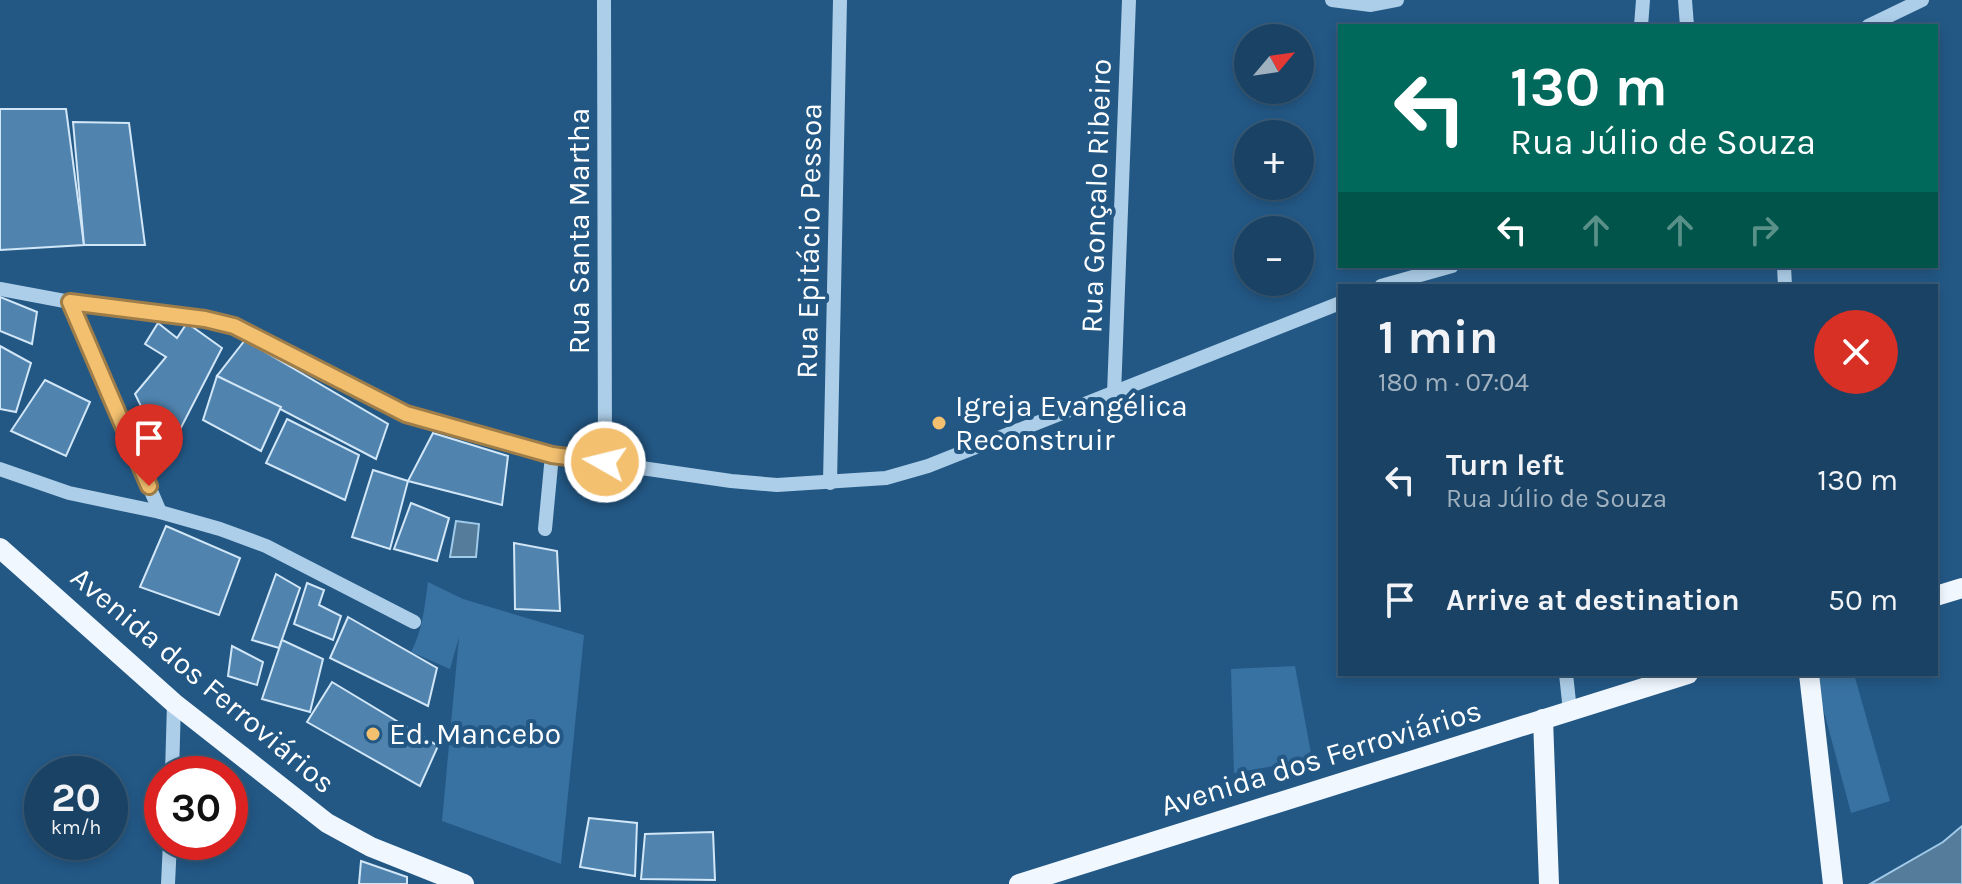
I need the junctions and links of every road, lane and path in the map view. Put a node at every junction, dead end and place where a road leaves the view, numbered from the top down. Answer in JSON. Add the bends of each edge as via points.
{"nodes":[{"id":1,"x":604,"y":0,"type":"edge"},
{"id":2,"x":840,"y":0,"type":"edge"},
{"id":3,"x":1129,"y":0,"type":"edge"},
{"id":4,"x":1332,"y":0,"type":"edge"},
{"id":5,"x":1397,"y":0,"type":"edge"},
{"id":6,"x":1643,"y":0,"type":"edge"},
{"id":7,"x":1685,"y":0,"type":"edge"},
{"id":8,"x":1922,"y":0,"type":"edge"},
{"id":9,"x":1641,"y":24,"type":"edge"},
{"id":10,"x":1687,"y":24,"type":"edge"},
{"id":11,"x":1872,"y":24,"type":"edge"},
{"id":12,"x":1416,"y":268,"type":"edge"},
{"id":13,"x":1445,"y":268,"type":"edge"},
{"id":14,"x":1386,"y":284,"type":"edge"},
{"id":15,"x":0,"y":289,"type":"edge"},
{"id":16,"x":70,"y":302,"type":"junction"},
{"id":17,"x":1338,"y":304,"type":"edge"},
{"id":18,"x":1114,"y":394,"type":"junction"},
{"id":19,"x":552,"y":455,"type":"junction"},
{"id":20,"x":605,"y":462,"type":"junction"},
{"id":21,"x":0,"y":469,"type":"edge"},
{"id":22,"x":830,"y":483,"type":"junction"},
{"id":23,"x":160,"y":512,"type":"junction"},
{"id":24,"x":545,"y":529,"type":"dead end"},
{"id":25,"x":0,"y":548,"type":"edge"},
{"id":26,"x":1962,"y":588,"type":"edge"},
{"id":27,"x":1938,"y":595,"type":"edge"},
{"id":28,"x":414,"y":622,"type":"dead end"},
{"id":29,"x":1566,"y":676,"type":"edge"},
{"id":30,"x":1682,"y":676,"type":"edge"},
{"id":31,"x":1809,"y":676,"type":"edge"},
{"id":32,"x":174,"y":703,"type":"junction"},
{"id":33,"x":1570,"y":711,"type":"junction"},
{"id":34,"x":1543,"y":719,"type":"junction"},
{"id":35,"x":173,"y":756,"type":"edge"},
{"id":36,"x":169,"y":860,"type":"edge"},
{"id":37,"x":168,"y":884,"type":"edge"},
{"id":38,"x":464,"y":884,"type":"edge"},
{"id":39,"x":1019,"y":884,"type":"edge"},
{"id":40,"x":1549,"y":884,"type":"edge"},
{"id":41,"x":1833,"y":884,"type":"edge"}],
"edges":[{"from":1,"to":20,"type":"street","name":"Rua Santa Martha"},
{"from":2,"to":22,"type":"street","name":"Rua Epitácio Pessoa"},
{"from":3,"to":18,"type":"street","name":"Rua Gonçalo Ribeiro"},
{"from":4,"to":5,"type":"street","via":[[1371,5]]},
{"from":6,"to":9,"type":"street"},
{"from":7,"to":10,"type":"street"},
{"from":8,"to":11,"type":"street"},
{"from":12,"to":14,"type":"street"},
{"from":13,"to":14,"type":"street"},
{"from":15,"to":16,"type":"street"},
{"from":16,"to":19,"type":"street","via":[[234,326],[406,414]]},
{"from":16,"to":23,"type":"street"},
{"from":17,"to":18,"type":"street"},
{"from":18,"to":22,"type":"street","via":[[928,466],[886,478]]},
{"from":19,"to":20,"type":"street"},
{"from":19,"to":24,"type":"street"},
{"from":20,"to":22,"type":"street","via":[[731,481]]},
{"from":21,"to":23,"type":"street","via":[[69,493]]},
{"from":23,"to":28,"type":"street","via":[[266,546]]},
{"from":25,"to":32,"type":"main road","name":"Avenida dos Ferroviários"},
{"from":26,"to":27,"type":"main road"},
{"from":29,"to":33,"type":"street"},
{"from":30,"to":33,"type":"main road","name":"Avenida dos Ferroviários"},
{"from":31,"to":41,"type":"main road"},
{"from":32,"to":35,"type":"street"},
{"from":32,"to":38,"type":"main road","name":"Avenida dos Ferroviários","via":[[327,823],[371,847]]},
{"from":33,"to":34,"type":"main road","name":"Avenida dos Ferroviários"},
{"from":34,"to":39,"type":"main road","name":"Avenida dos Ferroviários"},
{"from":34,"to":40,"type":"main road"},
{"from":36,"to":37,"type":"street"}]}
